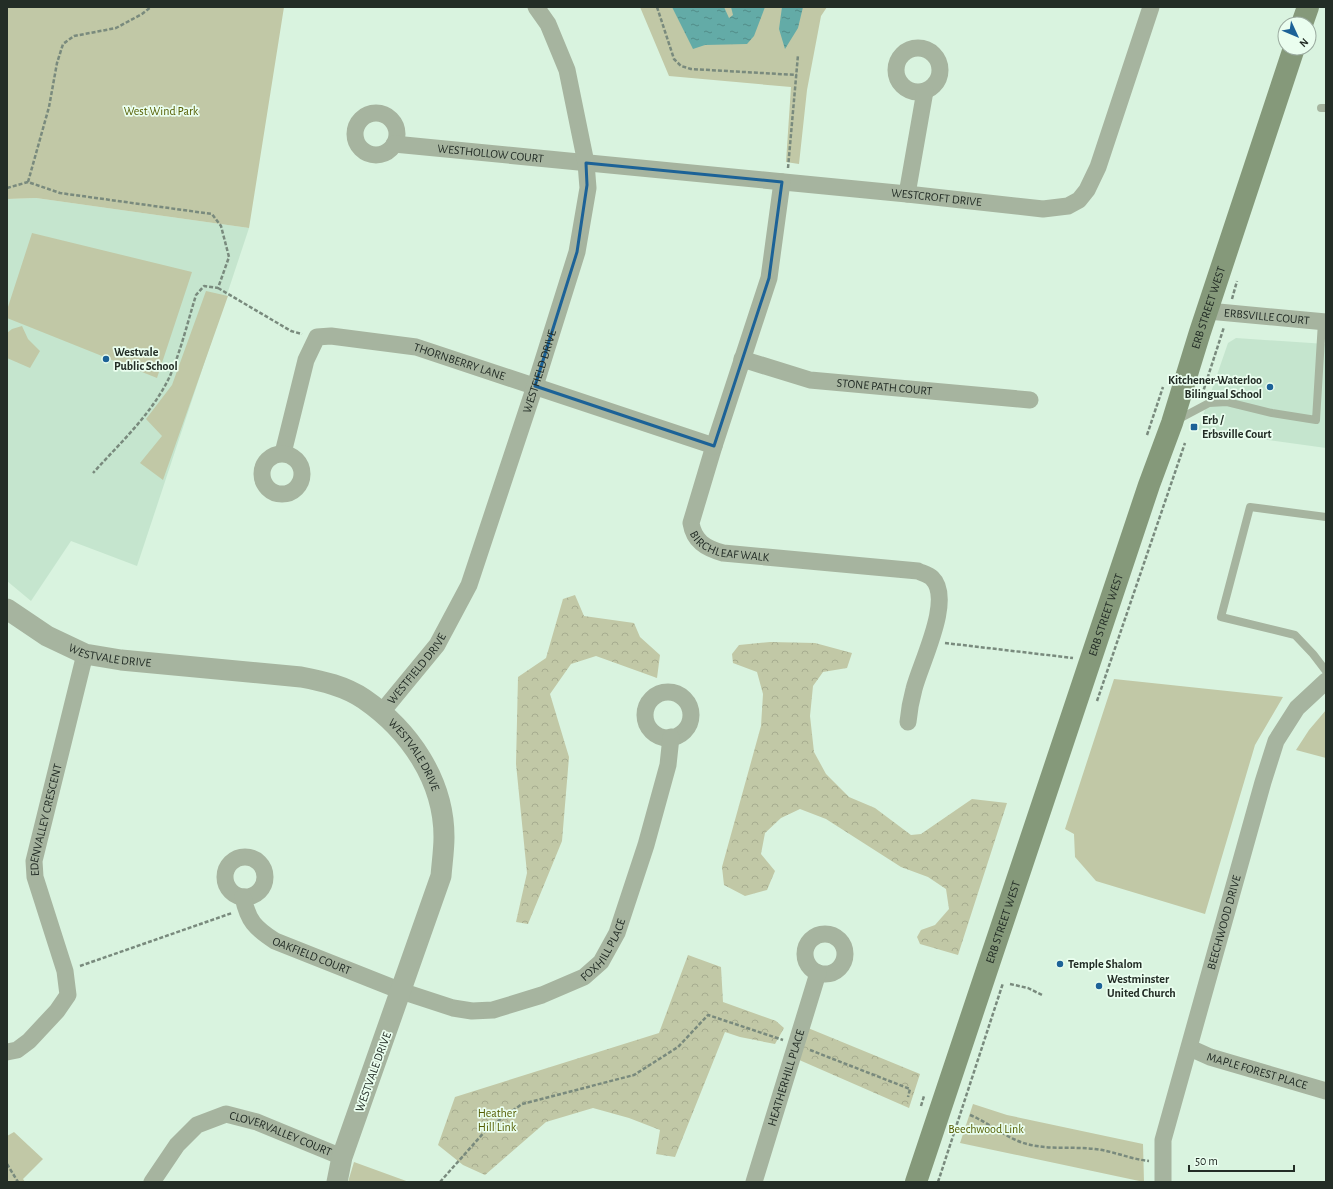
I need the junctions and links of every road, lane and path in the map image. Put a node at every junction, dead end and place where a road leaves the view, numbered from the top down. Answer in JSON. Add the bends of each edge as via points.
{"nodes":[{"id":1,"x":151,"y":7,"type":"edge"},
{"id":2,"x":536,"y":7,"type":"edge"},
{"id":3,"x":657,"y":7,"type":"edge"},
{"id":4,"x":1151,"y":7,"type":"edge"},
{"id":5,"x":798,"y":55,"type":"dead end"},
{"id":6,"x":1291,"y":56,"type":"edge"},
{"id":7,"x":797,"y":75,"type":"junction"},
{"id":8,"x":925,"y":91,"type":"dead end"},
{"id":9,"x":394,"y":144,"type":"dead end"},
{"id":10,"x":586,"y":163,"type":"junction"},
{"id":11,"x":28,"y":182,"type":"junction"},
{"id":12,"x":782,"y":182,"type":"junction"},
{"id":13,"x":7,"y":188,"type":"edge"},
{"id":14,"x":908,"y":194,"type":"junction"},
{"id":15,"x":218,"y":288,"type":"junction"},
{"id":16,"x":1208,"y":311,"type":"junction"},
{"id":17,"x":1324,"y":322,"type":"edge"},
{"id":18,"x":317,"y":337,"type":"junction"},
{"id":19,"x":1220,"y":340,"type":"dead end"},
{"id":20,"x":742,"y":359,"type":"junction"},
{"id":21,"x":535,"y":386,"type":"junction"},
{"id":22,"x":1030,"y":400,"type":"dead end"},
{"id":23,"x":1198,"y":409,"type":"junction"},
{"id":24,"x":1180,"y":430,"type":"junction"},
{"id":25,"x":714,"y":446,"type":"junction"},
{"id":26,"x":283,"y":454,"type":"dead end"},
{"id":27,"x":93,"y":474,"type":"dead end"},
{"id":28,"x":1326,"y":517,"type":"edge"},
{"id":29,"x":7,"y":609,"type":"edge"},
{"id":30,"x":930,"y":641,"type":"junction"},
{"id":31,"x":85,"y":654,"type":"junction"},
{"id":32,"x":1092,"y":658,"type":"junction"},
{"id":33,"x":1326,"y":671,"type":"edge"},
{"id":34,"x":1326,"y":681,"type":"edge"},
{"id":35,"x":1096,"y":705,"type":"dead end"},
{"id":36,"x":381,"y":713,"type":"junction"},
{"id":37,"x":908,"y":722,"type":"dead end"},
{"id":38,"x":671,"y":737,"type":"dead end"},
{"id":39,"x":244,"y":903,"type":"joint"},
{"id":40,"x":80,"y":966,"type":"dead end"},
{"id":41,"x":818,"y":973,"type":"dead end"},
{"id":42,"x":1005,"y":976,"type":"dead end"},
{"id":43,"x":1010,"y":984,"type":"dead end"},
{"id":44,"x":401,"y":991,"type":"junction"},
{"id":45,"x":1042,"y":995,"type":"dead end"},
{"id":46,"x":795,"y":1045,"type":"junction"},
{"id":47,"x":1190,"y":1048,"type":"junction"},
{"id":48,"x":7,"y":1052,"type":"edge"},
{"id":49,"x":1326,"y":1091,"type":"edge"},
{"id":50,"x":908,"y":1097,"type":"dead end"},
{"id":51,"x":970,"y":1115,"type":"dead end"},
{"id":52,"x":342,"y":1157,"type":"junction"},
{"id":53,"x":1163,"y":1161,"type":"junction"},
{"id":54,"x":7,"y":1164,"type":"edge"},
{"id":55,"x":18,"y":1182,"type":"edge"},
{"id":56,"x":152,"y":1182,"type":"edge"},
{"id":57,"x":337,"y":1182,"type":"edge"},
{"id":58,"x":440,"y":1182,"type":"edge"},
{"id":59,"x":754,"y":1182,"type":"edge"},
{"id":60,"x":916,"y":1182,"type":"edge"},
{"id":61,"x":938,"y":1182,"type":"edge"},
{"id":62,"x":1164,"y":1182,"type":"edge"}],
"edges":[{"from":1,"to":11,"type":"path","via":[[116,28],[74,36],[63,44]]},
{"from":2,"to":10,"type":"street","name":"WESTFIELD DRIVE","via":[[548,24],[568,70]]},
{"from":3,"to":7,"type":"path","via":[[674,59],[680,66],[691,69]]},
{"from":4,"to":14,"type":"street","name":"WESTCROFT DRIVE","via":[[1098,167],[1079,200],[1068,206],[1043,209]]},
{"from":5,"to":7,"type":"path"},
{"from":6,"to":16,"type":"main road","name":"ERB STREET WEST"},
{"from":7,"to":12,"type":"path","via":[[790,165]]},
{"from":8,"to":14,"type":"street"},
{"from":9,"to":10,"type":"street","name":"WESTHOLLOW COURT"},
{"from":10,"to":12,"type":"street","name":"WESTCROFT DRIVE"},
{"from":10,"to":21,"type":"street","name":"WESTFIELD DRIVE","via":[[588,188],[577,252]]},
{"from":11,"to":13,"type":"path"},
{"from":11,"to":15,"type":"path","via":[[60,193],[212,214],[221,226],[229,257]]},
{"from":12,"to":14,"type":"street","name":"WESTCROFT DRIVE"},
{"from":12,"to":20,"type":"street","name":"BIRCHLEAF WALK","via":[[769,278]]},
{"from":15,"to":18,"type":"path","via":[[291,331]]},
{"from":15,"to":27,"type":"path","via":[[204,286],[196,295],[170,375],[158,398],[142,420]]},
{"from":16,"to":17,"type":"street","name":"ERBSVILLE COURT"},
{"from":16,"to":24,"type":"main road","name":"ERB STREET WEST"},
{"from":17,"to":23,"type":"lane","via":[[1316,420],[1226,402],[1209,403]]},
{"from":18,"to":21,"type":"street","name":"THORNBERRY LANE","via":[[345,337],[416,347]]},
{"from":18,"to":26,"type":"street","via":[[306,360]]},
{"from":19,"to":23,"type":"path"},
{"from":20,"to":22,"type":"street","name":"STONE PATH COURT","via":[[810,380]]},
{"from":20,"to":25,"type":"street","name":"BIRCHLEAF WALK"},
{"from":21,"to":25,"type":"street","name":"THORNBERRY LANE"},
{"from":21,"to":36,"type":"street","name":"WESTFIELD DRIVE","via":[[469,585],[437,645]]},
{"from":23,"to":24,"type":"lane"},
{"from":24,"to":32,"type":"main road","name":"ERB STREET WEST","via":[[1149,485]]},
{"from":24,"to":35,"type":"path"},
{"from":25,"to":30,"type":"street","name":"BIRCHLEAF WALK","via":[[691,523],[693,533],[699,541],[709,550],[723,553],[918,571],[932,578],[938,589],[938,620]]},
{"from":28,"to":33,"type":"lane","via":[[1250,507],[1221,617],[1295,635]]},
{"from":29,"to":31,"type":"street","name":"WESTVALE DRIVE","via":[[47,636]]},
{"from":30,"to":32,"type":"path"},
{"from":30,"to":37,"type":"street","name":"BIRCHLEAF WALK","via":[[913,690]]},
{"from":31,"to":36,"type":"street","name":"WESTVALE DRIVE","via":[[121,660],[301,677],[330,683],[363,698]]},
{"from":31,"to":48,"type":"street","name":"EDENVALLEY CRESCENT","via":[[34,861],[35,877],[65,970],[68,995],[29,1041],[17,1050]]},
{"from":32,"to":60,"type":"main road","name":"ERB STREET WEST"},
{"from":34,"to":47,"type":"street","name":"BEECHWOOD DRIVE","via":[[1297,708],[1276,741]]},
{"from":36,"to":44,"type":"street","name":"WESTVALE DRIVE","via":[[417,751],[433,780],[444,836],[441,876]]},
{"from":38,"to":44,"type":"street","name":"FOXHILL PLACE","via":[[668,765],[646,846],[617,933],[601,962],[584,977],[542,995],[494,1010],[472,1011],[453,1008]]},
{"from":39,"to":40,"type":"path"},
{"from":39,"to":44,"type":"street","name":"OAKFIELD COURT","via":[[247,915],[258,930],[275,941]]},
{"from":41,"to":46,"type":"street","name":"HEATHERHILL PLACE"},
{"from":42,"to":61,"type":"path"},
{"from":43,"to":45,"type":"path","via":[[1028,988]]},
{"from":44,"to":52,"type":"street","name":"WESTVALE DRIVE"},
{"from":46,"to":50,"type":"path","via":[[910,1090]]},
{"from":46,"to":58,"type":"path","via":[[708,1016],[678,1047],[634,1075],[522,1104],[487,1129]]},
{"from":46,"to":59,"type":"street","name":"HEATHERHILL PLACE"},
{"from":47,"to":49,"type":"street","name":"MAPLE FOREST PLACE","via":[[1210,1057]]},
{"from":47,"to":53,"type":"street","name":"BEECHWOOD DRIVE","via":[[1164,1140]]},
{"from":51,"to":53,"type":"path","via":[[984,1120],[1020,1142],[1038,1146],[1096,1149],[1146,1160]]},
{"from":52,"to":56,"type":"street","name":"CLOVERVALLEY COURT","via":[[257,1122],[226,1114],[197,1125],[176,1144]]},
{"from":52,"to":57,"type":"street","name":"WESTVALE DRIVE"},
{"from":53,"to":62,"type":"street","name":"BEECHWOOD DRIVE"},
{"from":54,"to":55,"type":"path"}]}
